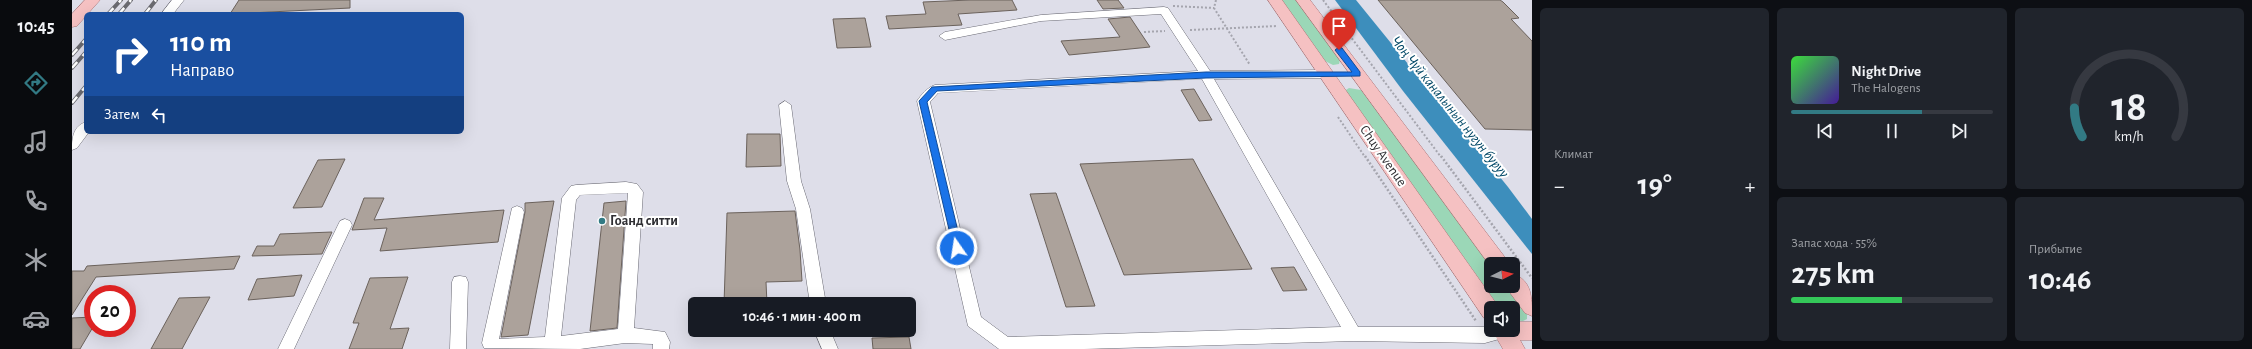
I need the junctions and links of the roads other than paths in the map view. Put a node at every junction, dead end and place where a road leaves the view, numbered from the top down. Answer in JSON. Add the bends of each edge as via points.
{"nodes":[{"id":1,"x":93,"y":0,"type":"edge"},
{"id":2,"x":178,"y":0,"type":"edge"},
{"id":3,"x":1275,"y":0,"type":"edge"},
{"id":4,"x":1303,"y":0,"type":"edge"},
{"id":5,"x":169,"y":12,"type":"edge"},
{"id":6,"x":72,"y":22,"type":"edge"},
{"id":7,"x":945,"y":36,"type":"dead end"},
{"id":8,"x":1326,"y":74,"type":"junction"},
{"id":9,"x":1358,"y":74,"type":"junction"},
{"id":10,"x":1206,"y":75,"type":"junction"},
{"id":11,"x":785,"y":105,"type":"dead end"},
{"id":12,"x":84,"y":130,"type":"edge"},
{"id":13,"x":72,"y":145,"type":"edge"},
{"id":14,"x":517,"y":212,"type":"dead end"},
{"id":15,"x":345,"y":225,"type":"dead end"},
{"id":16,"x":1495,"y":257,"type":"edge"},
{"id":17,"x":460,"y":282,"type":"dead end"},
{"id":18,"x":1520,"y":291,"type":"edge"},
{"id":19,"x":817,"y":297,"type":"edge"},
{"id":20,"x":1484,"y":302,"type":"edge"},
{"id":21,"x":1532,"y":307,"type":"edge"},
{"id":22,"x":1532,"y":331,"type":"edge"},
{"id":23,"x":1520,"y":333,"type":"edge"},
{"id":24,"x":1353,"y":334,"type":"junction"},
{"id":25,"x":630,"y":336,"type":"junction"},
{"id":26,"x":825,"y":337,"type":"edge"},
{"id":27,"x":1484,"y":337,"type":"edge"},
{"id":28,"x":552,"y":345,"type":"junction"},
{"id":29,"x":286,"y":349,"type":"edge"},
{"id":30,"x":458,"y":349,"type":"edge"},
{"id":31,"x":661,"y":349,"type":"edge"},
{"id":32,"x":830,"y":349,"type":"edge"}],
"edges":[{"from":1,"to":6,"type":"main road"},
{"from":2,"to":5,"type":"lane"},
{"from":3,"to":8,"type":"main road","name":"Chuy Avenue"},
{"from":4,"to":9,"type":"main road","name":"Chuy Avenue"},
{"from":7,"to":10,"type":"lane","via":[[1041,18],[1164,10]]},
{"from":8,"to":9,"type":"main road"},
{"from":8,"to":10,"type":"lane"},
{"from":8,"to":20,"type":"main road","name":"Chuy Avenue"},
{"from":9,"to":16,"type":"main road","name":"Chuy Avenue"},
{"from":10,"to":24,"type":"lane"},
{"from":10,"to":24,"type":"lane","via":[[935,89],[923,101],[974,321],[1005,344]]},
{"from":11,"to":19,"type":"lane","via":[[794,180],[803,209]]},
{"from":12,"to":13,"type":"lane"},
{"from":14,"to":28,"type":"lane","via":[[490,343],[495,347]]},
{"from":15,"to":29,"type":"lane"},
{"from":17,"to":30,"type":"lane"},
{"from":18,"to":21,"type":"main road"},
{"from":22,"to":23,"type":"main road"},
{"from":24,"to":27,"type":"lane"},
{"from":25,"to":28,"type":"lane"},
{"from":25,"to":28,"type":"lane","via":[[626,329],[626,315],[636,192],[626,187],[576,190],[569,198]]},
{"from":25,"to":31,"type":"lane","via":[[658,337],[662,342]]},
{"from":26,"to":32,"type":"lane"}]}
